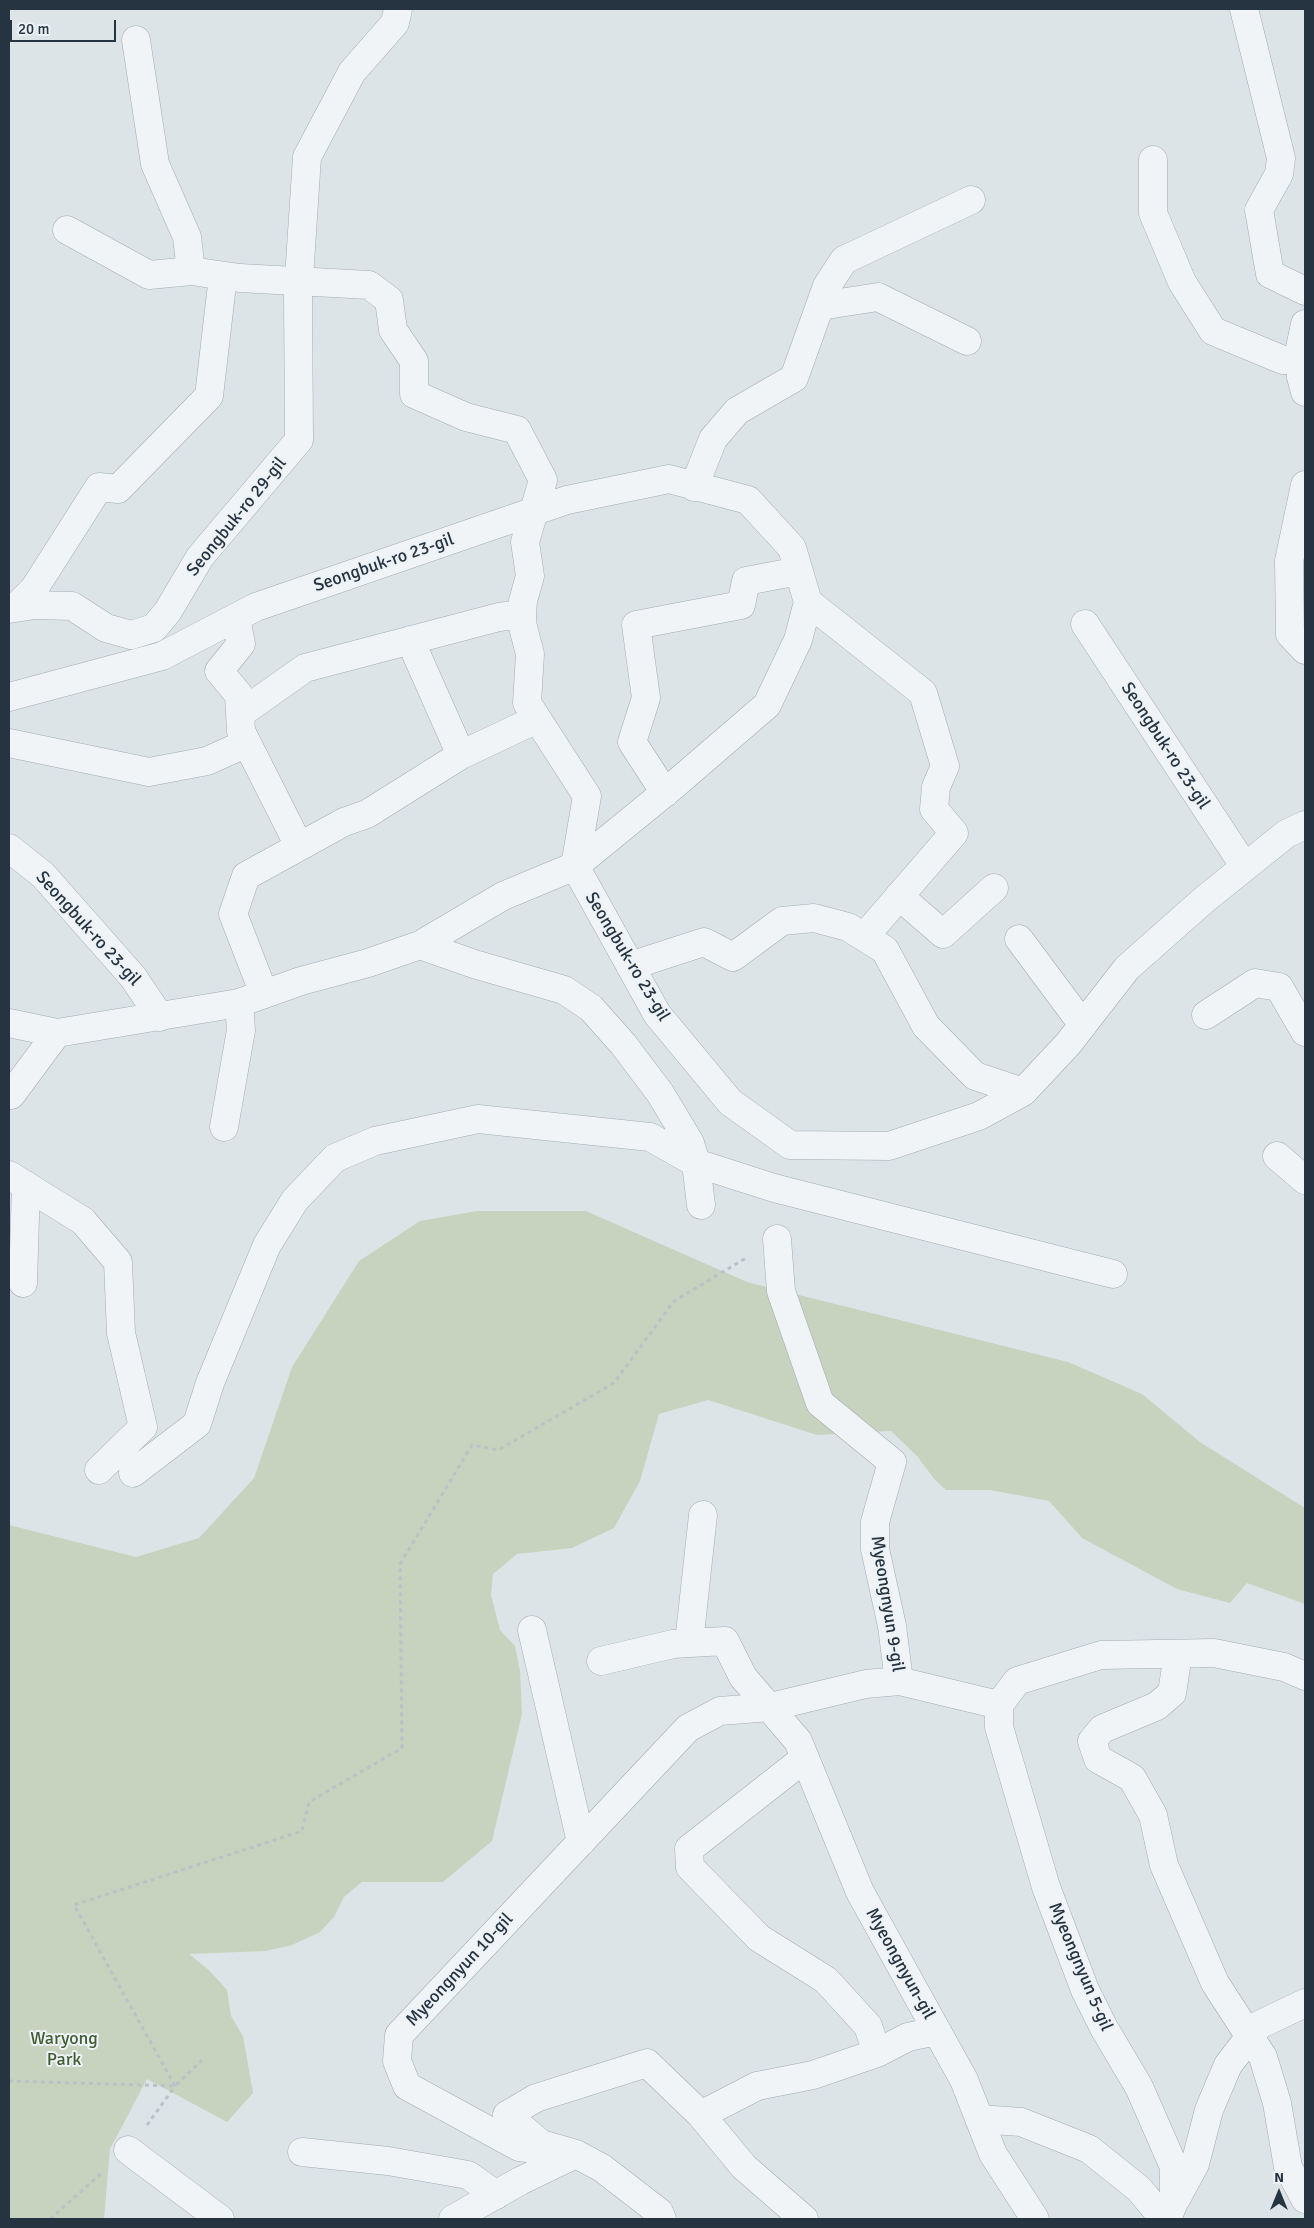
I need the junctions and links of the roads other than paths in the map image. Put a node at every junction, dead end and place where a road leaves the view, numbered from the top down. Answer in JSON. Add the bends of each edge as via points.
{"nodes":[{"id":1,"x":400,"y":9,"type":"edge"},
{"id":2,"x":1244,"y":9,"type":"edge"},
{"id":3,"x":136,"y":40,"type":"dead end"},
{"id":4,"x":1153,"y":160,"type":"dead end"},
{"id":5,"x":972,"y":200,"type":"dead end"},
{"id":6,"x":67,"y":230,"type":"dead end"},
{"id":7,"x":191,"y":271,"type":"junction"},
{"id":8,"x":222,"y":276,"type":"junction"},
{"id":9,"x":298,"y":282,"type":"junction"},
{"id":10,"x":1305,"y":291,"type":"edge"},
{"id":11,"x":820,"y":306,"type":"junction"},
{"id":12,"x":1305,"y":324,"type":"edge"},
{"id":13,"x":967,"y":341,"type":"dead end"},
{"id":14,"x":1300,"y":360,"type":"junction"},
{"id":15,"x":1305,"y":392,"type":"edge"},
{"id":16,"x":1305,"y":486,"type":"edge"},
{"id":17,"x":694,"y":488,"type":"junction"},
{"id":18,"x":534,"y":511,"type":"junction"},
{"id":19,"x":799,"y":571,"type":"junction"},
{"id":20,"x":808,"y":602,"type":"junction"},
{"id":21,"x":12,"y":608,"type":"edge"},
{"id":22,"x":522,"y":614,"type":"junction"},
{"id":23,"x":236,"y":618,"type":"junction"},
{"id":24,"x":1085,"y":624,"type":"dead end"},
{"id":25,"x":410,"y":640,"type":"junction"},
{"id":26,"x":1305,"y":650,"type":"edge"},
{"id":27,"x":9,"y":697,"type":"edge"},
{"id":28,"x":240,"y":714,"type":"junction"},
{"id":29,"x":537,"y":719,"type":"junction"},
{"id":30,"x":9,"y":743,"type":"edge"},
{"id":31,"x":247,"y":743,"type":"junction"},
{"id":32,"x":461,"y":755,"type":"junction"},
{"id":33,"x":665,"y":793,"type":"junction"},
{"id":34,"x":1305,"y":825,"type":"edge"},
{"id":35,"x":299,"y":846,"type":"junction"},
{"id":36,"x":9,"y":848,"type":"edge"},
{"id":37,"x":575,"y":866,"type":"junction"},
{"id":38,"x":1245,"y":867,"type":"junction"},
{"id":39,"x":994,"y":888,"type":"dead end"},
{"id":40,"x":899,"y":896,"type":"junction"},
{"id":41,"x":864,"y":936,"type":"junction"},
{"id":42,"x":1019,"y":940,"type":"dead end"},
{"id":43,"x":420,"y":945,"type":"junction"},
{"id":44,"x":630,"y":966,"type":"junction"},
{"id":45,"x":251,"y":999,"type":"junction"},
{"id":46,"x":1206,"y":1015,"type":"dead end"},
{"id":47,"x":160,"y":1017,"type":"junction"},
{"id":48,"x":9,"y":1023,"type":"edge"},
{"id":49,"x":1083,"y":1025,"type":"junction"},
{"id":50,"x":1305,"y":1032,"type":"edge"},
{"id":51,"x":56,"y":1033,"type":"junction"},
{"id":52,"x":1023,"y":1092,"type":"junction"},
{"id":53,"x":11,"y":1095,"type":"dead end"},
{"id":54,"x":224,"y":1128,"type":"dead end"},
{"id":55,"x":1277,"y":1156,"type":"dead end"},
{"id":56,"x":696,"y":1163,"type":"junction"},
{"id":57,"x":17,"y":1180,"type":"edge"},
{"id":58,"x":1305,"y":1180,"type":"edge"},
{"id":59,"x":701,"y":1205,"type":"dead end"},
{"id":60,"x":777,"y":1240,"type":"road end"},
{"id":61,"x":1113,"y":1274,"type":"dead end"},
{"id":62,"x":23,"y":1283,"type":"dead end"},
{"id":63,"x":99,"y":1470,"type":"dead end"},
{"id":64,"x":133,"y":1474,"type":"dead end"},
{"id":65,"x":703,"y":1515,"type":"dead end"},
{"id":66,"x":532,"y":1630,"type":"dead end"},
{"id":67,"x":689,"y":1643,"type":"junction"},
{"id":68,"x":1178,"y":1654,"type":"junction"},
{"id":69,"x":600,"y":1661,"type":"dead end"},
{"id":70,"x":1305,"y":1676,"type":"edge"},
{"id":71,"x":899,"y":1681,"type":"junction"},
{"id":72,"x":999,"y":1705,"type":"junction"},
{"id":73,"x":770,"y":1707,"type":"junction"},
{"id":74,"x":805,"y":1758,"type":"junction"},
{"id":75,"x":581,"y":1842,"type":"junction"},
{"id":76,"x":1305,"y":2003,"type":"edge"},
{"id":77,"x":937,"y":2031,"type":"junction"},
{"id":78,"x":1249,"y":2038,"type":"junction"},
{"id":79,"x":877,"y":2053,"type":"junction"},
{"id":80,"x":701,"y":2115,"type":"junction"},
{"id":81,"x":980,"y":2119,"type":"junction"},
{"id":82,"x":128,"y":2150,"type":"road end"},
{"id":83,"x":302,"y":2152,"type":"dead end"},
{"id":84,"x":576,"y":2154,"type":"junction"},
{"id":85,"x":496,"y":2195,"type":"junction"},
{"id":86,"x":1305,"y":2199,"type":"edge"},
{"id":87,"x":1168,"y":2214,"type":"edge"},
{"id":88,"x":220,"y":2219,"type":"edge"},
{"id":89,"x":453,"y":2219,"type":"edge"},
{"id":90,"x":662,"y":2219,"type":"edge"},
{"id":91,"x":804,"y":2219,"type":"edge"},
{"id":92,"x":1035,"y":2219,"type":"edge"}],
"edges":[{"from":1,"to":9,"type":"street","name":"Seongbuk-ro 29-gil","via":[[395,23],[352,72],[307,157]]},
{"from":2,"to":10,"type":"street","via":[[1281,158],[1279,174],[1259,210],[1270,274]]},
{"from":3,"to":7,"type":"street","via":[[155,164],[187,237]]},
{"from":4,"to":14,"type":"street","via":[[1153,213],[1182,282],[1213,331],[1283,360]]},
{"from":5,"to":11,"type":"street","via":[[844,260],[827,286]]},
{"from":6,"to":7,"type":"street","via":[[149,275]]},
{"from":7,"to":8,"type":"street"},
{"from":8,"to":9,"type":"street"},
{"from":8,"to":21,"type":"street","name":"Seongbuk-ro 29-gil","via":[[209,396],[118,489],[99,488],[34,589]]},
{"from":9,"to":18,"type":"street","via":[[369,285],[389,300],[393,330],[414,361],[414,394],[466,417],[517,430],[543,480]]},
{"from":9,"to":21,"type":"street","name":"Seongbuk-ro 29-gil","via":[[299,440],[200,557],[168,611],[154,628],[131,635],[106,628],[72,606]]},
{"from":11,"to":13,"type":"street","via":[[878,297]]},
{"from":11,"to":17,"type":"street","via":[[794,378],[736,411],[713,438]]},
{"from":12,"to":14,"type":"street"},
{"from":14,"to":15,"type":"street"},
{"from":16,"to":26,"type":"street","via":[[1289,560],[1290,634]]},
{"from":17,"to":18,"type":"street","name":"Seongbuk-ro 23-gil","via":[[668,479],[567,500]]},
{"from":17,"to":19,"type":"street","name":"Seongbuk-ro 23-gil","via":[[748,500],[792,548]]},
{"from":18,"to":22,"type":"street","via":[[525,542],[530,576]]},
{"from":18,"to":23,"type":"street","name":"Seongbuk-ro 23-gil","via":[[256,607]]},
{"from":19,"to":20,"type":"street","name":"Seongbuk-ro 23-gil"},
{"from":19,"to":33,"type":"street","via":[[746,581],[741,605],[636,625],[646,698],[632,742]]},
{"from":20,"to":33,"type":"street","via":[[798,640],[766,705]]},
{"from":20,"to":40,"type":"street","via":[[923,693],[945,766],[936,787],[934,809],[954,833]]},
{"from":22,"to":25,"type":"street"},
{"from":22,"to":29,"type":"street","via":[[530,654],[527,703]]},
{"from":23,"to":27,"type":"street","name":"Seongbuk-ro 23-gil","via":[[162,656]]},
{"from":23,"to":28,"type":"street","via":[[241,644],[219,671],[239,695]]},
{"from":24,"to":38,"type":"street","name":"Seongbuk-ro 23-gil"},
{"from":25,"to":28,"type":"street","via":[[305,668]]},
{"from":25,"to":32,"type":"street"},
{"from":28,"to":31,"type":"street","via":[[241,732]]},
{"from":29,"to":32,"type":"street"},
{"from":29,"to":37,"type":"street","via":[[587,796]]},
{"from":30,"to":31,"type":"street","via":[[149,772],[207,761]]},
{"from":31,"to":35,"type":"street"},
{"from":32,"to":35,"type":"street","via":[[367,814],[344,822]]},
{"from":33,"to":37,"type":"street"},
{"from":34,"to":38,"type":"street","name":"Seongbuk-ro 23-gil","via":[[1286,834]]},
{"from":35,"to":45,"type":"street","via":[[246,876],[233,914]]},
{"from":36,"to":47,"type":"street","name":"Seongbuk-ro 23-gil","via":[[50,882],[134,977]]},
{"from":37,"to":43,"type":"street","via":[[502,896]]},
{"from":37,"to":44,"type":"street","name":"Seongbuk-ro 23-gil"},
{"from":38,"to":49,"type":"street","name":"Seongbuk-ro 23-gil","via":[[1127,968]]},
{"from":39,"to":40,"type":"street","via":[[943,934]]},
{"from":40,"to":41,"type":"street"},
{"from":41,"to":44,"type":"street","via":[[848,926],[814,918],[782,921],[733,957],[704,942]]},
{"from":41,"to":52,"type":"street","via":[[885,950],[926,1026],[975,1076]]},
{"from":42,"to":49,"type":"street"},
{"from":43,"to":45,"type":"street"},
{"from":43,"to":56,"type":"street","via":[[564,990],[591,1008],[660,1093],[690,1143]]},
{"from":44,"to":52,"type":"street","name":"Seongbuk-ro 23-gil","via":[[657,1014],[730,1102],[790,1145],[889,1146],[978,1116]]},
{"from":45,"to":47,"type":"street"},
{"from":45,"to":54,"type":"street","via":[[241,1030]]},
{"from":46,"to":50,"type":"street","via":[[1255,982],[1279,987]]},
{"from":47,"to":51,"type":"street"},
{"from":48,"to":51,"type":"street"},
{"from":49,"to":52,"type":"street","name":"Seongbuk-ro 23-gil"},
{"from":51,"to":53,"type":"street"},
{"from":55,"to":58,"type":"street"},
{"from":56,"to":59,"type":"street"},
{"from":56,"to":61,"type":"street","via":[[774,1188]]},
{"from":56,"to":64,"type":"street","via":[[650,1137],[478,1119],[375,1141],[335,1158],[295,1200],[267,1245],[210,1383],[197,1424]]},
{"from":57,"to":62,"type":"street"},
{"from":57,"to":63,"type":"street","via":[[83,1221],[118,1262],[121,1333],[143,1428]]},
{"from":60,"to":71,"type":"street","name":"Myeongnyun 9-gil","via":[[781,1291],[820,1403],[892,1462],[875,1522],[875,1549],[892,1626]]},
{"from":65,"to":67,"type":"street"},
{"from":66,"to":75,"type":"street"},
{"from":67,"to":69,"type":"street"},
{"from":67,"to":73,"type":"street","via":[[725,1641],[743,1677]]},
{"from":68,"to":70,"type":"street","via":[[1214,1653],[1284,1667]]},
{"from":68,"to":72,"type":"street","via":[[1101,1655],[1017,1682]]},
{"from":68,"to":78,"type":"street","via":[[1172,1693],[1157,1706],[1102,1729],[1092,1741],[1098,1759],[1132,1778],[1153,1815],[1168,1874],[1215,1983]]},
{"from":71,"to":72,"type":"street","name":"Myeongnyun 9-gil"},
{"from":71,"to":73,"type":"street","name":"Myeongnyun 9-gil","via":[[866,1684]]},
{"from":72,"to":87,"type":"street","name":"Myeongnyun 5-gil","via":[[999,1728],[1046,1887],[1085,1990],[1139,2087],[1174,2166]]},
{"from":73,"to":74,"type":"street","name":"Myeongnyun-gil","via":[[798,1741]]},
{"from":73,"to":75,"type":"street","name":"Myeongnyun 10-gil","via":[[720,1711],[688,1728]]},
{"from":74,"to":77,"type":"street","name":"Myeongnyun-gil","via":[[860,1892]]},
{"from":74,"to":79,"type":"street","via":[[689,1850],[690,1866],[759,1938],[826,1980],[868,2026]]},
{"from":75,"to":84,"type":"street","name":"Myeongnyun 10-gil","via":[[399,2035],[397,2061],[407,2086],[519,2147]]},
{"from":76,"to":78,"type":"street","via":[[1259,2025]]},
{"from":77,"to":79,"type":"street","via":[[908,2038]]},
{"from":77,"to":81,"type":"street","name":"Myeongnyun-gil","via":[[964,2080]]},
{"from":78,"to":86,"type":"street","via":[[1263,2057],[1277,2103],[1288,2167]]},
{"from":78,"to":87,"type":"street","via":[[1228,2064],[1209,2110],[1195,2164]]},
{"from":79,"to":80,"type":"street","via":[[812,2075],[757,2086]]},
{"from":80,"to":84,"type":"street","via":[[647,2063],[536,2098],[507,2115],[540,2144]]},
{"from":80,"to":91,"type":"street","via":[[744,2166]]},
{"from":81,"to":87,"type":"street","via":[[1021,2122],[1089,2149]]},
{"from":81,"to":92,"type":"street","name":"Myeongnyun-gil","via":[[993,2154]]},
{"from":82,"to":88,"type":"street"},
{"from":83,"to":85,"type":"street","via":[[388,2161],[468,2175]]},
{"from":84,"to":85,"type":"street"},
{"from":84,"to":90,"type":"street","via":[[602,2168],[659,2212]]},
{"from":85,"to":89,"type":"street"}]}
